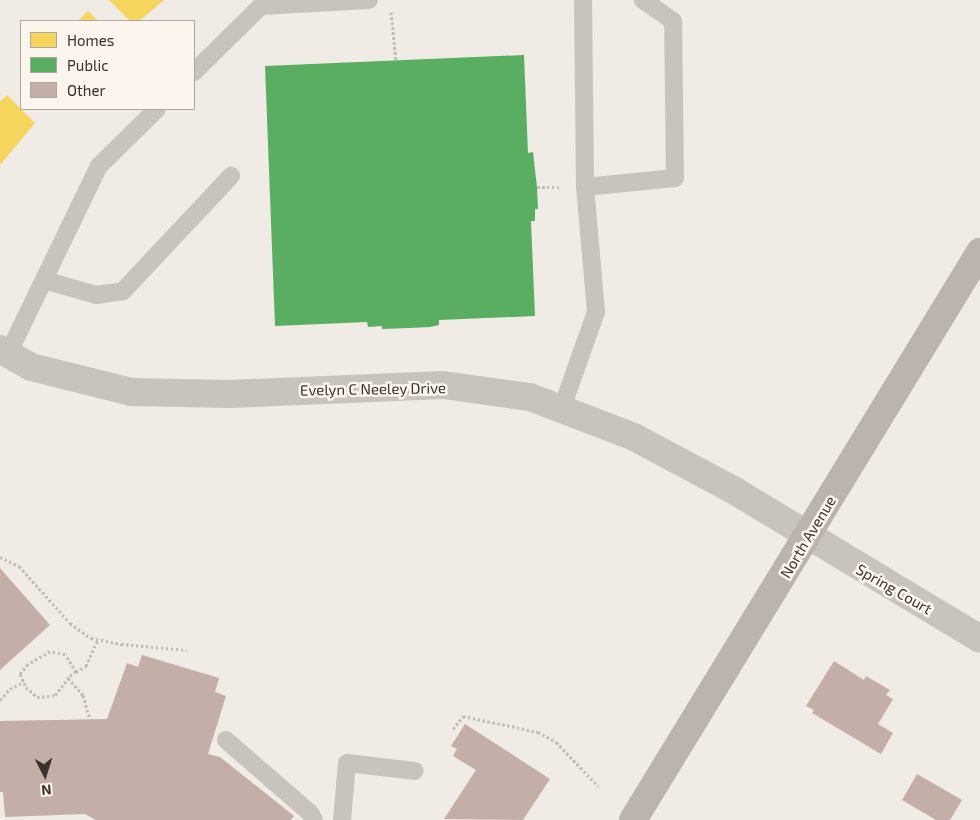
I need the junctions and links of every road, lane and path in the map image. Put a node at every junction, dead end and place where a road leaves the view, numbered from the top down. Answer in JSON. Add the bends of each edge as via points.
{"nodes":[{"id":1,"x":369,"y":0,"type":"edge"},
{"id":2,"x":583,"y":0,"type":"edge"},
{"id":3,"x":643,"y":0,"type":"edge"},
{"id":4,"x":390,"y":8,"type":"dead end"},
{"id":5,"x":396,"y":61,"type":"dead end"},
{"id":6,"x":195,"y":71,"type":"edge"},
{"id":7,"x":156,"y":110,"type":"edge"},
{"id":8,"x":231,"y":176,"type":"dead end"},
{"id":9,"x":537,"y":187,"type":"dead end"},
{"id":10,"x":577,"y":187,"type":"junction"},
{"id":11,"x":980,"y":252,"type":"edge"},
{"id":12,"x":44,"y":280,"type":"junction"},
{"id":13,"x":4,"y":351,"type":"edge"},
{"id":14,"x":562,"y":408,"type":"junction"},
{"id":15,"x":808,"y":538,"type":"junction"},
{"id":16,"x":0,"y":557,"type":"edge"},
{"id":17,"x":98,"y":639,"type":"junction"},
{"id":18,"x":980,"y":640,"type":"edge"},
{"id":19,"x":187,"y":650,"type":"dead end"},
{"id":20,"x":76,"y":672,"type":"junction"},
{"id":21,"x":68,"y":678,"type":"junction"},
{"id":22,"x":24,"y":682,"type":"junction"},
{"id":23,"x":0,"y":700,"type":"edge"},
{"id":24,"x":90,"y":719,"type":"dead end"},
{"id":25,"x":453,"y":730,"type":"dead end"},
{"id":26,"x":226,"y":740,"type":"dead end"},
{"id":27,"x":415,"y":772,"type":"dead end"},
{"id":28,"x":598,"y":786,"type":"dead end"},
{"id":29,"x":314,"y":820,"type":"edge"},
{"id":30,"x":342,"y":820,"type":"edge"},
{"id":31,"x":633,"y":820,"type":"edge"}],
"edges":[{"from":1,"to":6,"type":"lane","via":[[261,6]]},
{"from":2,"to":10,"type":"lane"},
{"from":3,"to":10,"type":"lane","via":[[673,20],[674,178]]},
{"from":4,"to":5,"type":"path"},
{"from":7,"to":12,"type":"lane","via":[[99,166]]},
{"from":8,"to":12,"type":"lane","via":[[123,291],[96,295]]},
{"from":9,"to":10,"type":"path"},
{"from":10,"to":14,"type":"lane","via":[[596,312]]},
{"from":11,"to":15,"type":"main road","name":"North Avenue"},
{"from":12,"to":13,"type":"lane"},
{"from":13,"to":14,"type":"street","name":"Evelyn C Neeley Drive","via":[[31,367],[131,392],[229,394],[443,385],[530,398]]},
{"from":14,"to":15,"type":"street","name":"Evelyn C Neeley Drive","via":[[634,437],[735,491]]},
{"from":15,"to":18,"type":"street","name":"Spring Court"},
{"from":15,"to":31,"type":"main road","name":"North Avenue"},
{"from":16,"to":17,"type":"path","via":[[19,566],[70,623]]},
{"from":17,"to":19,"type":"path"},
{"from":17,"to":20,"type":"path","via":[[86,666]]},
{"from":20,"to":21,"type":"path"},
{"from":20,"to":22,"type":"path","via":[[65,654],[50,651],[28,664],[20,674]]},
{"from":21,"to":22,"type":"path","via":[[55,695],[37,697]]},
{"from":21,"to":24,"type":"path","via":[[83,694]]},
{"from":22,"to":23,"type":"path","via":[[10,689]]},
{"from":25,"to":28,"type":"path","via":[[463,716],[538,732],[556,742]]},
{"from":26,"to":29,"type":"lane"},
{"from":27,"to":30,"type":"lane","via":[[347,763]]}]}
